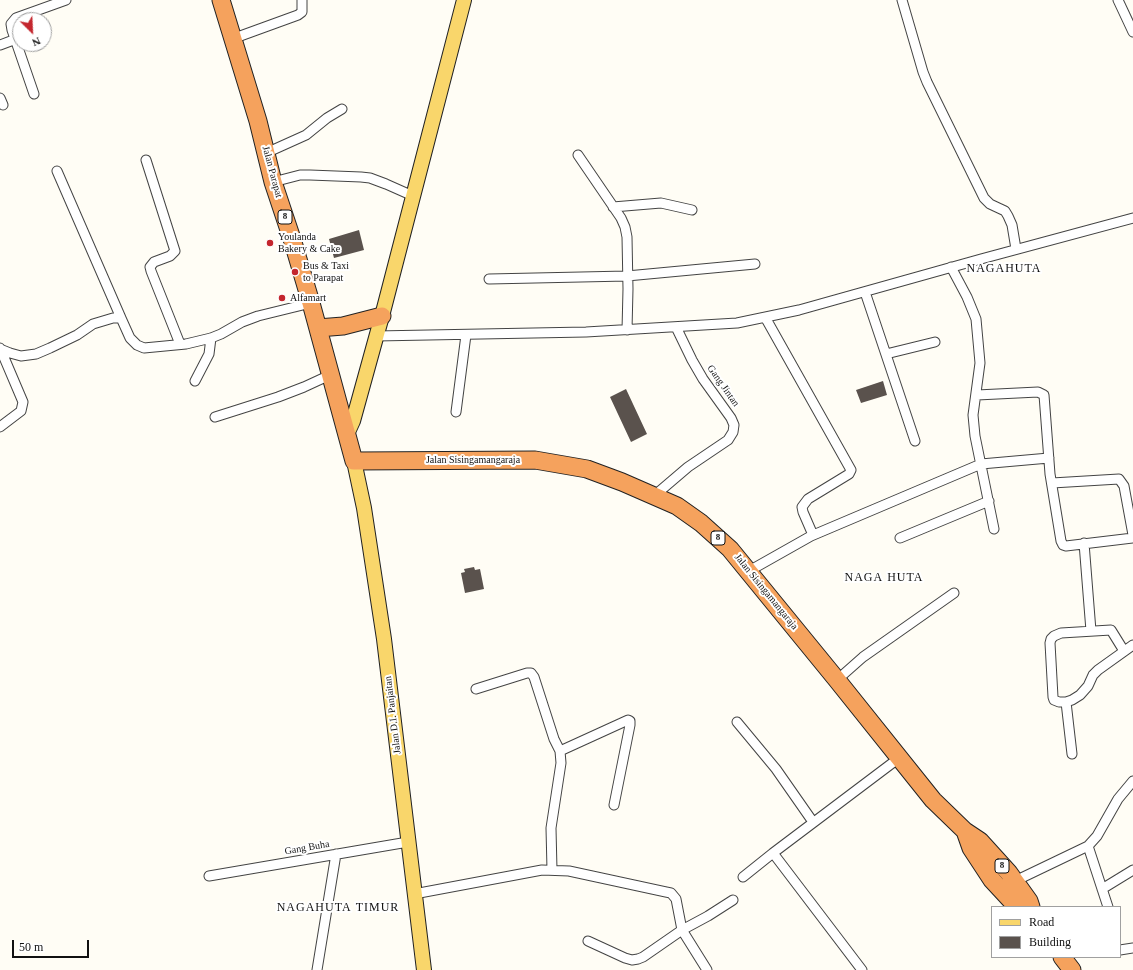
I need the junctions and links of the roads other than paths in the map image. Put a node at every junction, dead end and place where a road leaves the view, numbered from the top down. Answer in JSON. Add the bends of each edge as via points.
{"nodes":[{"id":1,"x":66,"y":0,"type":"edge"},
{"id":2,"x":221,"y":0,"type":"edge"},
{"id":3,"x":302,"y":0,"type":"edge"},
{"id":4,"x":464,"y":0,"type":"edge"},
{"id":5,"x":902,"y":0,"type":"edge"},
{"id":6,"x":1118,"y":0,"type":"edge"},
{"id":7,"x":33,"y":12,"type":"edge"},
{"id":8,"x":1133,"y":32,"type":"edge"},
{"id":9,"x":232,"y":39,"type":"junction"},
{"id":10,"x":12,"y":40,"type":"edge"},
{"id":11,"x":0,"y":45,"type":"edge"},
{"id":12,"x":20,"y":52,"type":"edge"},
{"id":13,"x":34,"y":94,"type":"dead end"},
{"id":14,"x":342,"y":109,"type":"dead end"},
{"id":15,"x":266,"y":152,"type":"junction"},
{"id":16,"x":578,"y":155,"type":"dead end"},
{"id":17,"x":146,"y":160,"type":"dead end"},
{"id":18,"x":57,"y":171,"type":"dead end"},
{"id":19,"x":273,"y":182,"type":"junction"},
{"id":20,"x":413,"y":196,"type":"junction"},
{"id":21,"x":613,"y":207,"type":"junction"},
{"id":22,"x":692,"y":210,"type":"dead end"},
{"id":23,"x":1133,"y":218,"type":"edge"},
{"id":24,"x":1016,"y":249,"type":"junction"},
{"id":25,"x":755,"y":264,"type":"dead end"},
{"id":26,"x":951,"y":267,"type":"junction"},
{"id":27,"x":627,"y":276,"type":"junction"},
{"id":28,"x":489,"y":279,"type":"dead end"},
{"id":29,"x":865,"y":292,"type":"junction"},
{"id":30,"x":311,"y":303,"type":"junction"},
{"id":31,"x":382,"y":316,"type":"junction"},
{"id":32,"x":765,"y":317,"type":"junction"},
{"id":33,"x":121,"y":318,"type":"junction"},
{"id":34,"x":676,"y":326,"type":"junction"},
{"id":35,"x":318,"y":328,"type":"junction"},
{"id":36,"x":627,"y":330,"type":"junction"},
{"id":37,"x":466,"y":335,"type":"junction"},
{"id":38,"x":376,"y":336,"type":"junction"},
{"id":39,"x":211,"y":338,"type":"junction"},
{"id":40,"x":935,"y":342,"type":"dead end"},
{"id":41,"x":180,"y":344,"type":"junction"},
{"id":42,"x":0,"y":349,"type":"edge"},
{"id":43,"x":886,"y":354,"type":"junction"},
{"id":44,"x":330,"y":375,"type":"junction"},
{"id":45,"x":194,"y":381,"type":"dead end"},
{"id":46,"x":977,"y":395,"type":"junction"},
{"id":47,"x":456,"y":412,"type":"dead end"},
{"id":48,"x":215,"y":417,"type":"dead end"},
{"id":49,"x":0,"y":427,"type":"edge"},
{"id":50,"x":347,"y":434,"type":"junction"},
{"id":51,"x":915,"y":441,"type":"dead end"},
{"id":52,"x":1049,"y":458,"type":"junction"},
{"id":53,"x":354,"y":461,"type":"junction"},
{"id":54,"x":981,"y":464,"type":"junction"},
{"id":55,"x":1052,"y":483,"type":"junction"},
{"id":56,"x":654,"y":496,"type":"junction"},
{"id":57,"x":988,"y":502,"type":"junction"},
{"id":58,"x":994,"y":529,"type":"dead end"},
{"id":59,"x":813,"y":535,"type":"junction"},
{"id":60,"x":1133,"y":536,"type":"edge"},
{"id":61,"x":900,"y":538,"type":"dead end"},
{"id":62,"x":1084,"y":543,"type":"junction"},
{"id":63,"x":749,"y":571,"type":"junction"},
{"id":64,"x":954,"y":593,"type":"dead end"},
{"id":65,"x":1091,"y":631,"type":"junction"},
{"id":66,"x":1133,"y":645,"type":"edge"},
{"id":67,"x":1124,"y":651,"type":"junction"},
{"id":68,"x":837,"y":680,"type":"junction"},
{"id":69,"x":476,"y":689,"type":"dead end"},
{"id":70,"x":1066,"y":702,"type":"junction"},
{"id":71,"x":737,"y":722,"type":"dead end"},
{"id":72,"x":560,"y":751,"type":"junction"},
{"id":73,"x":1072,"y":754,"type":"dead end"},
{"id":74,"x":899,"y":758,"type":"junction"},
{"id":75,"x":1133,"y":781,"type":"edge"},
{"id":76,"x":614,"y":805,"type":"dead end"},
{"id":77,"x":813,"y":822,"type":"junction"},
{"id":78,"x":965,"y":831,"type":"junction"},
{"id":79,"x":408,"y":842,"type":"junction"},
{"id":80,"x":1088,"y":846,"type":"junction"},
{"id":81,"x":773,"y":853,"type":"junction"},
{"id":82,"x":336,"y":854,"type":"junction"},
{"id":83,"x":552,"y":870,"type":"junction"},
{"id":84,"x":1133,"y":870,"type":"edge"},
{"id":85,"x":209,"y":876,"type":"dead end"},
{"id":86,"x":743,"y":877,"type":"dead end"},
{"id":87,"x":1015,"y":881,"type":"junction"},
{"id":88,"x":1102,"y":889,"type":"junction"},
{"id":89,"x":414,"y":894,"type":"junction"},
{"id":90,"x":733,"y":900,"type":"dead end"},
{"id":91,"x":1016,"y":906,"type":"edge"},
{"id":92,"x":1031,"y":906,"type":"edge"},
{"id":93,"x":1108,"y":906,"type":"edge"},
{"id":94,"x":682,"y":930,"type":"junction"},
{"id":95,"x":588,"y":941,"type":"dead end"},
{"id":96,"x":1121,"y":947,"type":"edge"},
{"id":97,"x":1133,"y":948,"type":"edge"},
{"id":98,"x":317,"y":970,"type":"edge"},
{"id":99,"x":424,"y":970,"type":"edge"},
{"id":100,"x":706,"y":970,"type":"edge"},
{"id":101,"x":862,"y":970,"type":"edge"}],
"edges":[{"from":1,"to":7,"type":"street"},
{"from":2,"to":9,"type":"highway","name":"Jalan Parapat","number":"8"},
{"from":3,"to":9,"type":"street","via":[[302,12],[298,15]]},
{"from":4,"to":20,"type":"main road"},
{"from":5,"to":24,"type":"street","via":[[925,77],[984,198],[1005,211],[1008,216]]},
{"from":6,"to":8,"type":"street"},
{"from":9,"to":15,"type":"highway","name":"Jalan Parapat","number":"8"},
{"from":10,"to":11,"type":"street"},
{"from":12,"to":13,"type":"street"},
{"from":14,"to":15,"type":"street","via":[[306,135]]},
{"from":15,"to":19,"type":"highway","name":"Jalan Parapat","number":"8"},
{"from":16,"to":21,"type":"street"},
{"from":17,"to":41,"type":"street","via":[[175,251],[170,256],[154,262],[150,267]]},
{"from":18,"to":33,"type":"street"},
{"from":19,"to":20,"type":"street","via":[[300,175],[361,177],[370,178]]},
{"from":19,"to":30,"type":"highway","name":"Jalan Parapat","number":"8"},
{"from":20,"to":31,"type":"main road"},
{"from":21,"to":22,"type":"street","via":[[661,203]]},
{"from":21,"to":27,"type":"street","via":[[625,227]]},
{"from":23,"to":24,"type":"street"},
{"from":24,"to":26,"type":"street"},
{"from":25,"to":27,"type":"street"},
{"from":26,"to":29,"type":"street"},
{"from":26,"to":46,"type":"street","via":[[968,297],[976,319],[980,363]]},
{"from":27,"to":28,"type":"street"},
{"from":27,"to":36,"type":"street"},
{"from":29,"to":32,"type":"street"},
{"from":29,"to":43,"type":"street"},
{"from":30,"to":35,"type":"highway","name":"Jalan Parapat","number":"8"},
{"from":30,"to":39,"type":"street","via":[[258,316]]},
{"from":31,"to":35,"type":"highway","via":[[343,326]]},
{"from":31,"to":38,"type":"main road"},
{"from":32,"to":34,"type":"street","via":[[737,323]]},
{"from":32,"to":59,"type":"street","via":[[851,470],[849,474],[808,499],[802,507]]},
{"from":33,"to":41,"type":"street","via":[[136,345],[144,348]]},
{"from":33,"to":42,"type":"street","via":[[93,324],[77,335],[36,354],[22,356]]},
{"from":34,"to":36,"type":"street"},
{"from":34,"to":56,"type":"street","name":"Gang Jintan","via":[[703,379],[734,425],[728,440],[688,467]]},
{"from":35,"to":44,"type":"highway","name":"Jalan Parapat","number":"8"},
{"from":36,"to":37,"type":"street"},
{"from":37,"to":38,"type":"street"},
{"from":37,"to":47,"type":"street"},
{"from":38,"to":50,"type":"main road","via":[[353,421]]},
{"from":39,"to":41,"type":"street"},
{"from":39,"to":45,"type":"street","via":[[209,354]]},
{"from":40,"to":43,"type":"street"},
{"from":42,"to":49,"type":"street","via":[[21,396],[23,408]]},
{"from":43,"to":51,"type":"street"},
{"from":44,"to":48,"type":"street","via":[[278,397]]},
{"from":44,"to":50,"type":"highway","name":"Jalan Parapat","number":"8"},
{"from":46,"to":52,"type":"street","via":[[1042,393],[1045,397]]},
{"from":46,"to":54,"type":"street","via":[[973,415]]},
{"from":50,"to":53,"type":"highway","name":"Jalan Parapat","number":"8"},
{"from":52,"to":54,"type":"street"},
{"from":52,"to":55,"type":"street"},
{"from":53,"to":56,"type":"highway","name":"Jalan Sisingamangaraja","number":"8","via":[[535,460],[588,469]]},
{"from":53,"to":79,"type":"main road","name":"Jalan D.I. Panjaitan","via":[[364,508],[384,639]]},
{"from":54,"to":57,"type":"street"},
{"from":54,"to":59,"type":"street"},
{"from":55,"to":60,"type":"street","via":[[1119,479],[1124,486]]},
{"from":55,"to":62,"type":"street","via":[[1062,543],[1066,546]]},
{"from":56,"to":63,"type":"highway","name":"Jalan Sisingamangaraja","number":"8","via":[[677,506],[701,523],[730,549]]},
{"from":57,"to":58,"type":"street"},
{"from":57,"to":61,"type":"street"},
{"from":59,"to":63,"type":"street"},
{"from":60,"to":62,"type":"street"},
{"from":62,"to":65,"type":"street"},
{"from":63,"to":68,"type":"highway","name":"Jalan Sisingamangaraja","number":"8"},
{"from":64,"to":68,"type":"street","via":[[863,658]]},
{"from":65,"to":67,"type":"street","via":[[1111,630]]},
{"from":65,"to":70,"type":"street","via":[[1061,633],[1051,639],[1053,697],[1057,702]]},
{"from":66,"to":67,"type":"street"},
{"from":67,"to":70,"type":"street","via":[[1098,670],[1080,695]]},
{"from":68,"to":74,"type":"highway","name":"Jalan Sisingamangaraja","number":"8"},
{"from":69,"to":72,"type":"street","via":[[531,673]]},
{"from":70,"to":73,"type":"street"},
{"from":71,"to":77,"type":"street","via":[[776,769]]},
{"from":72,"to":76,"type":"street","via":[[630,721]]},
{"from":72,"to":83,"type":"street","via":[[561,763],[550,828]]},
{"from":74,"to":77,"type":"street"},
{"from":74,"to":78,"type":"highway","name":"Jalan Sisingamangaraja","number":"8","via":[[933,800]]},
{"from":75,"to":80,"type":"street","via":[[1118,799],[1097,836]]},
{"from":77,"to":81,"type":"street"},
{"from":78,"to":87,"type":"highway","name":"Jalan Sisingamangaraja","number":"8","via":[[980,841]]},
{"from":78,"to":91,"type":"highway","name":"Jalan Sisingamangaraja","number":"8","via":[[971,848],[992,880]]},
{"from":79,"to":82,"type":"street","name":"Gang Buha"},
{"from":79,"to":89,"type":"main road","name":"Jalan D.I. Panjaitan"},
{"from":80,"to":87,"type":"street"},
{"from":80,"to":88,"type":"street"},
{"from":81,"to":86,"type":"street"},
{"from":81,"to":101,"type":"street"},
{"from":82,"to":85,"type":"street","name":"Gang Buha"},
{"from":82,"to":98,"type":"street"},
{"from":83,"to":89,"type":"street"},
{"from":83,"to":94,"type":"street","via":[[569,871],[671,893],[678,903]]},
{"from":84,"to":88,"type":"street"},
{"from":87,"to":92,"type":"highway","name":"Jalan Sisingamangaraja","number":"8"},
{"from":88,"to":93,"type":"street"},
{"from":89,"to":99,"type":"main road","name":"Jalan D.I. Panjaitan"},
{"from":90,"to":94,"type":"street"},
{"from":94,"to":95,"type":"street","via":[[643,957],[632,960]]},
{"from":94,"to":100,"type":"street"},
{"from":96,"to":97,"type":"street"}]}
